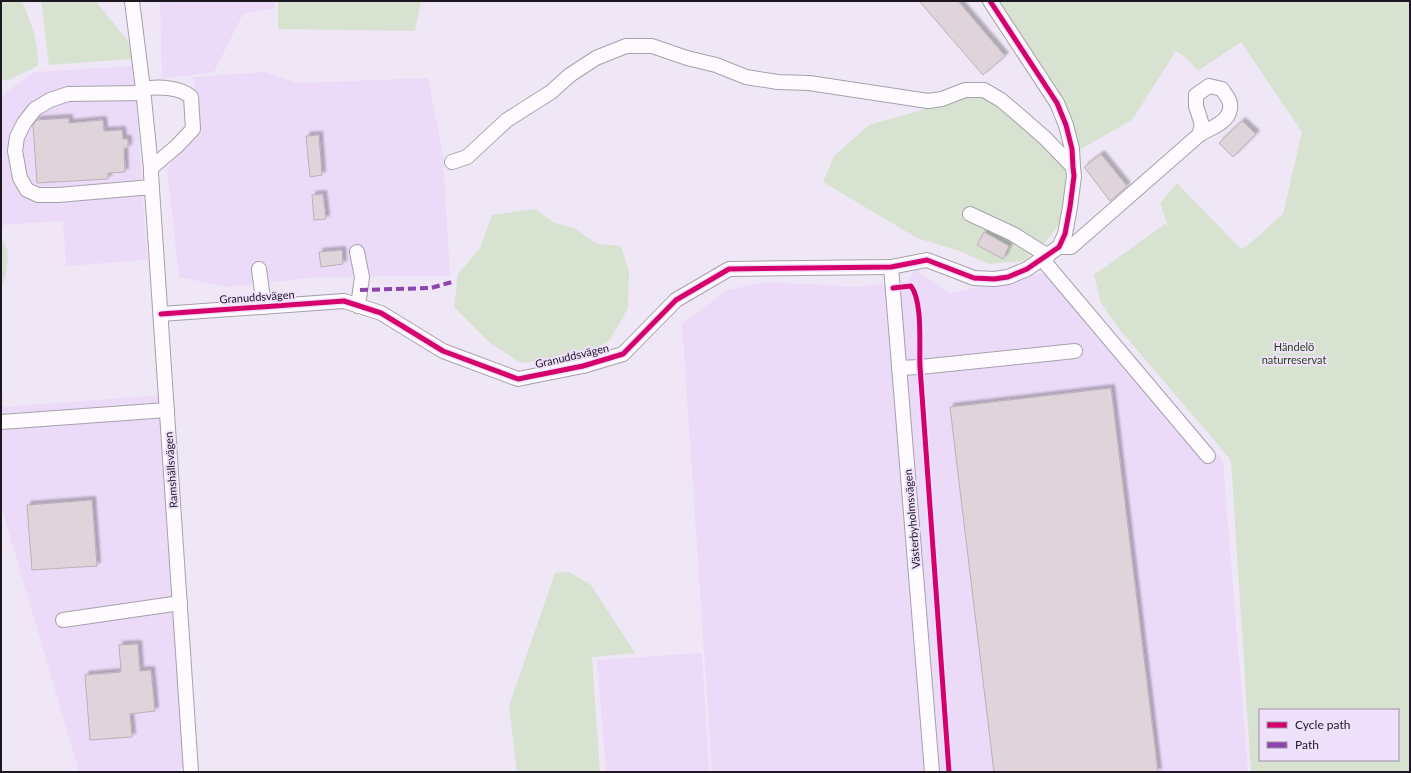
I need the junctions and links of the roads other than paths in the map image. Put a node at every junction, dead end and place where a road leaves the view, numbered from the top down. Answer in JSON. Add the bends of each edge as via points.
{"nodes":[{"id":1,"x":132,"y":1,"type":"edge"},
{"id":2,"x":990,"y":1,"type":"edge"},
{"id":3,"x":143,"y":91,"type":"junction"},
{"id":4,"x":1199,"y":135,"type":"dead end"},
{"id":5,"x":452,"y":162,"type":"dead end"},
{"id":6,"x":1073,"y":167,"type":"junction"},
{"id":7,"x":151,"y":168,"type":"junction"},
{"id":8,"x":152,"y":187,"type":"junction"},
{"id":9,"x":970,"y":214,"type":"dead end"},
{"id":10,"x":1059,"y":247,"type":"junction"},
{"id":11,"x":357,"y":252,"type":"dead end"},
{"id":12,"x":1045,"y":258,"type":"junction"},
{"id":13,"x":891,"y":266,"type":"junction"},
{"id":14,"x":259,"y":269,"type":"dead end"},
{"id":15,"x":358,"y":306,"type":"junction"},
{"id":16,"x":264,"y":307,"type":"junction"},
{"id":17,"x":161,"y":314,"type":"junction"},
{"id":18,"x":1075,"y":351,"type":"dead end"},
{"id":19,"x":899,"y":368,"type":"junction"},
{"id":20,"x":167,"y":410,"type":"junction"},
{"id":21,"x":1,"y":422,"type":"edge"},
{"id":22,"x":1208,"y":456,"type":"dead end"},
{"id":23,"x":180,"y":603,"type":"junction"},
{"id":24,"x":63,"y":620,"type":"dead end"},
{"id":25,"x":192,"y":772,"type":"edge"},
{"id":26,"x":932,"y":772,"type":"edge"}],
"edges":[{"from":1,"to":3,"type":"street","name":"Ramshällsvägen"},
{"from":2,"to":6,"type":"street","via":[[1057,103],[1066,125]]},
{"from":3,"to":7,"type":"street","name":"Ramshällsvägen"},
{"from":3,"to":7,"type":"street","via":[[152,87],[175,90],[191,97],[193,129]]},
{"from":3,"to":8,"type":"street","via":[[68,94],[50,100],[35,109],[24,123],[16,137],[15,151],[20,178],[27,190],[38,195]]},
{"from":4,"to":10,"type":"street","via":[[1071,246]]},
{"from":5,"to":6,"type":"street","via":[[467,157],[507,120],[551,92],[570,75],[596,58],[626,46],[652,46],[716,65],[746,77],[778,82],[809,83],[928,101],[942,99],[965,90],[984,90],[1001,100],[1027,122]]},
{"from":6,"to":10,"type":"street","via":[[1070,207],[1065,234]]},
{"from":7,"to":8,"type":"street","name":"Ramshällsvägen"},
{"from":8,"to":17,"type":"street","name":"Ramshällsvägen"},
{"from":9,"to":12,"type":"street","via":[[1013,234]]},
{"from":10,"to":12,"type":"street","name":"Granuddsvägen"},
{"from":11,"to":15,"type":"street","via":[[362,277]]},
{"from":12,"to":13,"type":"street","name":"Granuddsvägen","via":[[1008,277],[994,279],[974,278],[927,260]]},
{"from":12,"to":22,"type":"street"},
{"from":13,"to":15,"type":"street","name":"Granuddsvägen","via":[[729,269],[676,300],[623,354],[583,366],[518,379],[443,351],[381,313]]},
{"from":13,"to":19,"type":"street","name":"Västerbyholmsvägen"},
{"from":14,"to":16,"type":"street"},
{"from":15,"to":16,"type":"street","name":"Granuddsvägen","via":[[344,301]]},
{"from":16,"to":17,"type":"street","name":"Granuddsvägen"},
{"from":17,"to":20,"type":"street","name":"Ramshällsvägen"},
{"from":18,"to":19,"type":"street"},
{"from":19,"to":26,"type":"street","name":"Västerbyholmsvägen"},
{"from":20,"to":21,"type":"street"},
{"from":20,"to":23,"type":"street","name":"Ramshällsvägen"},
{"from":23,"to":24,"type":"street"},
{"from":23,"to":25,"type":"street","name":"Ramshällsvägen"}]}
